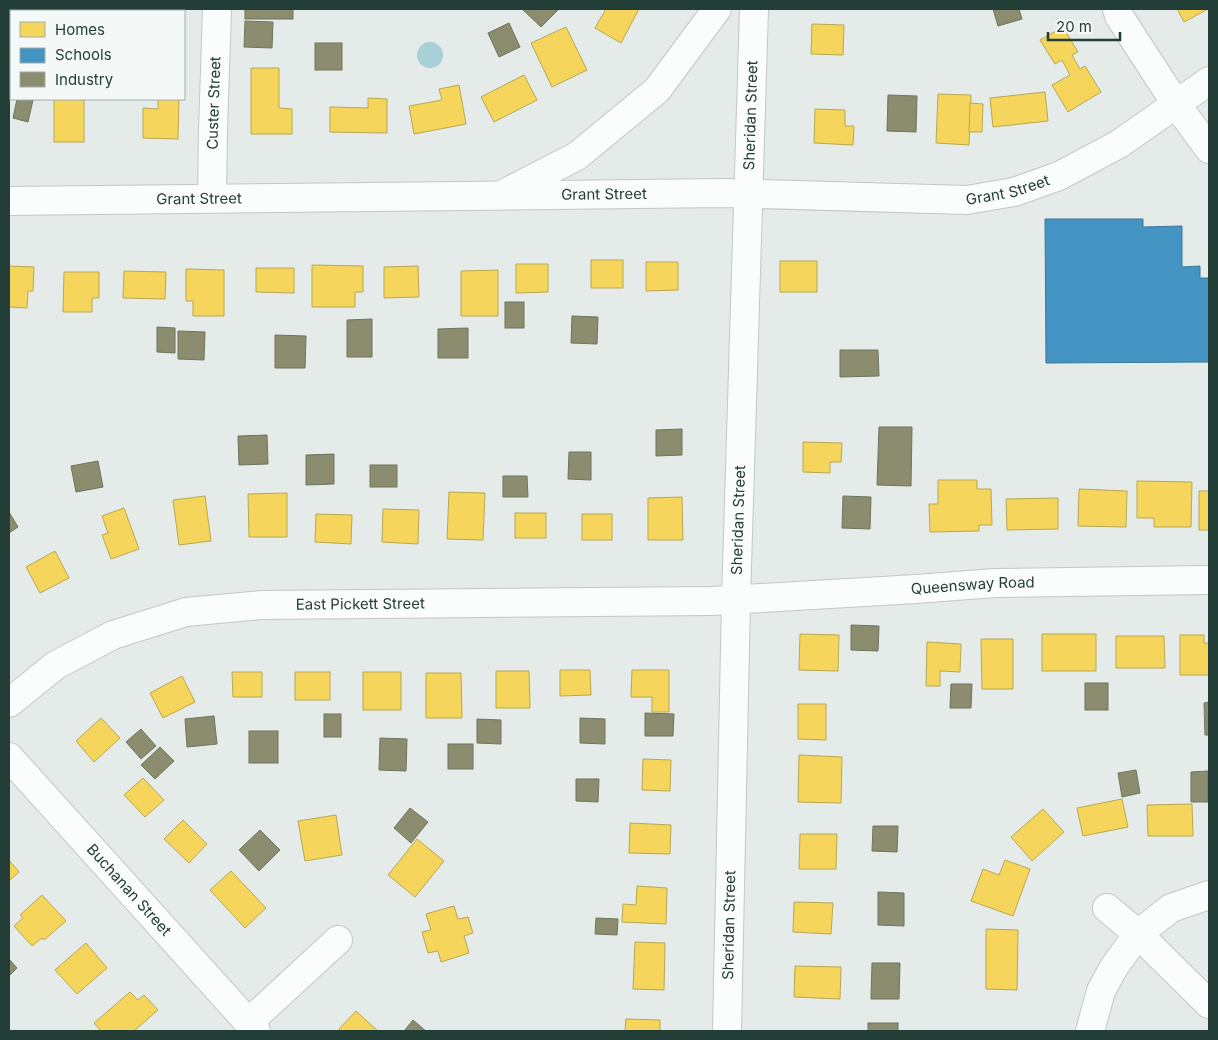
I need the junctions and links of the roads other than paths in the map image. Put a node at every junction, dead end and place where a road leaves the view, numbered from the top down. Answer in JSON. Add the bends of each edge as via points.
{"nodes":[{"id":1,"x":217,"y":9,"type":"edge"},
{"id":2,"x":717,"y":9,"type":"edge"},
{"id":3,"x":754,"y":9,"type":"edge"},
{"id":4,"x":1117,"y":9,"type":"edge"},
{"id":5,"x":1209,"y":81,"type":"edge"},
{"id":6,"x":1176,"y":104,"type":"junction"},
{"id":7,"x":1209,"y":149,"type":"edge"},
{"id":8,"x":748,"y":194,"type":"junction"},
{"id":9,"x":499,"y":196,"type":"junction"},
{"id":10,"x":212,"y":198,"type":"junction"},
{"id":11,"x":9,"y":200,"type":"edge"},
{"id":12,"x":1209,"y":580,"type":"edge"},
{"id":13,"x":736,"y":600,"type":"junction"},
{"id":14,"x":9,"y":702,"type":"edge"},
{"id":15,"x":9,"y":757,"type":"edge"},
{"id":16,"x":1209,"y":894,"type":"edge"},
{"id":17,"x":1108,"y":908,"type":"dead end"},
{"id":18,"x":1138,"y":934,"type":"junction"},
{"id":19,"x":338,"y":940,"type":"dead end"},
{"id":20,"x":1209,"y":1004,"type":"edge"},
{"id":21,"x":252,"y":1027,"type":"edge"},
{"id":22,"x":727,"y":1031,"type":"edge"},
{"id":23,"x":1090,"y":1031,"type":"edge"}],
"edges":[{"from":1,"to":10,"type":"street","name":"Custer Street"},
{"from":2,"to":9,"type":"street","via":[[657,90],[577,156]]},
{"from":3,"to":8,"type":"street","name":"Sheridan Street"},
{"from":4,"to":6,"type":"street"},
{"from":5,"to":6,"type":"street","name":"Grant Street"},
{"from":6,"to":7,"type":"street"},
{"from":6,"to":8,"type":"street","name":"Grant Street","via":[[1119,144],[1059,176],[994,197],[967,200]]},
{"from":8,"to":9,"type":"street","name":"Grant Street"},
{"from":8,"to":13,"type":"street","name":"Sheridan Street"},
{"from":9,"to":10,"type":"street","name":"Grant Street"},
{"from":10,"to":11,"type":"street","name":"Grant Street"},
{"from":12,"to":13,"type":"street","name":"Queensway Road","via":[[994,583]]},
{"from":13,"to":14,"type":"street","name":"East Pickett Street","via":[[262,605],[186,612],[113,635],[56,665]]},
{"from":13,"to":22,"type":"street","name":"Sheridan Street"},
{"from":15,"to":21,"type":"street","name":"Buchanan Street"},
{"from":16,"to":18,"type":"street","via":[[1171,908]]},
{"from":17,"to":18,"type":"street"},
{"from":18,"to":20,"type":"street"},
{"from":18,"to":23,"type":"street","via":[[1101,991]]},
{"from":19,"to":21,"type":"street","name":"Buchanan Street"}]}
